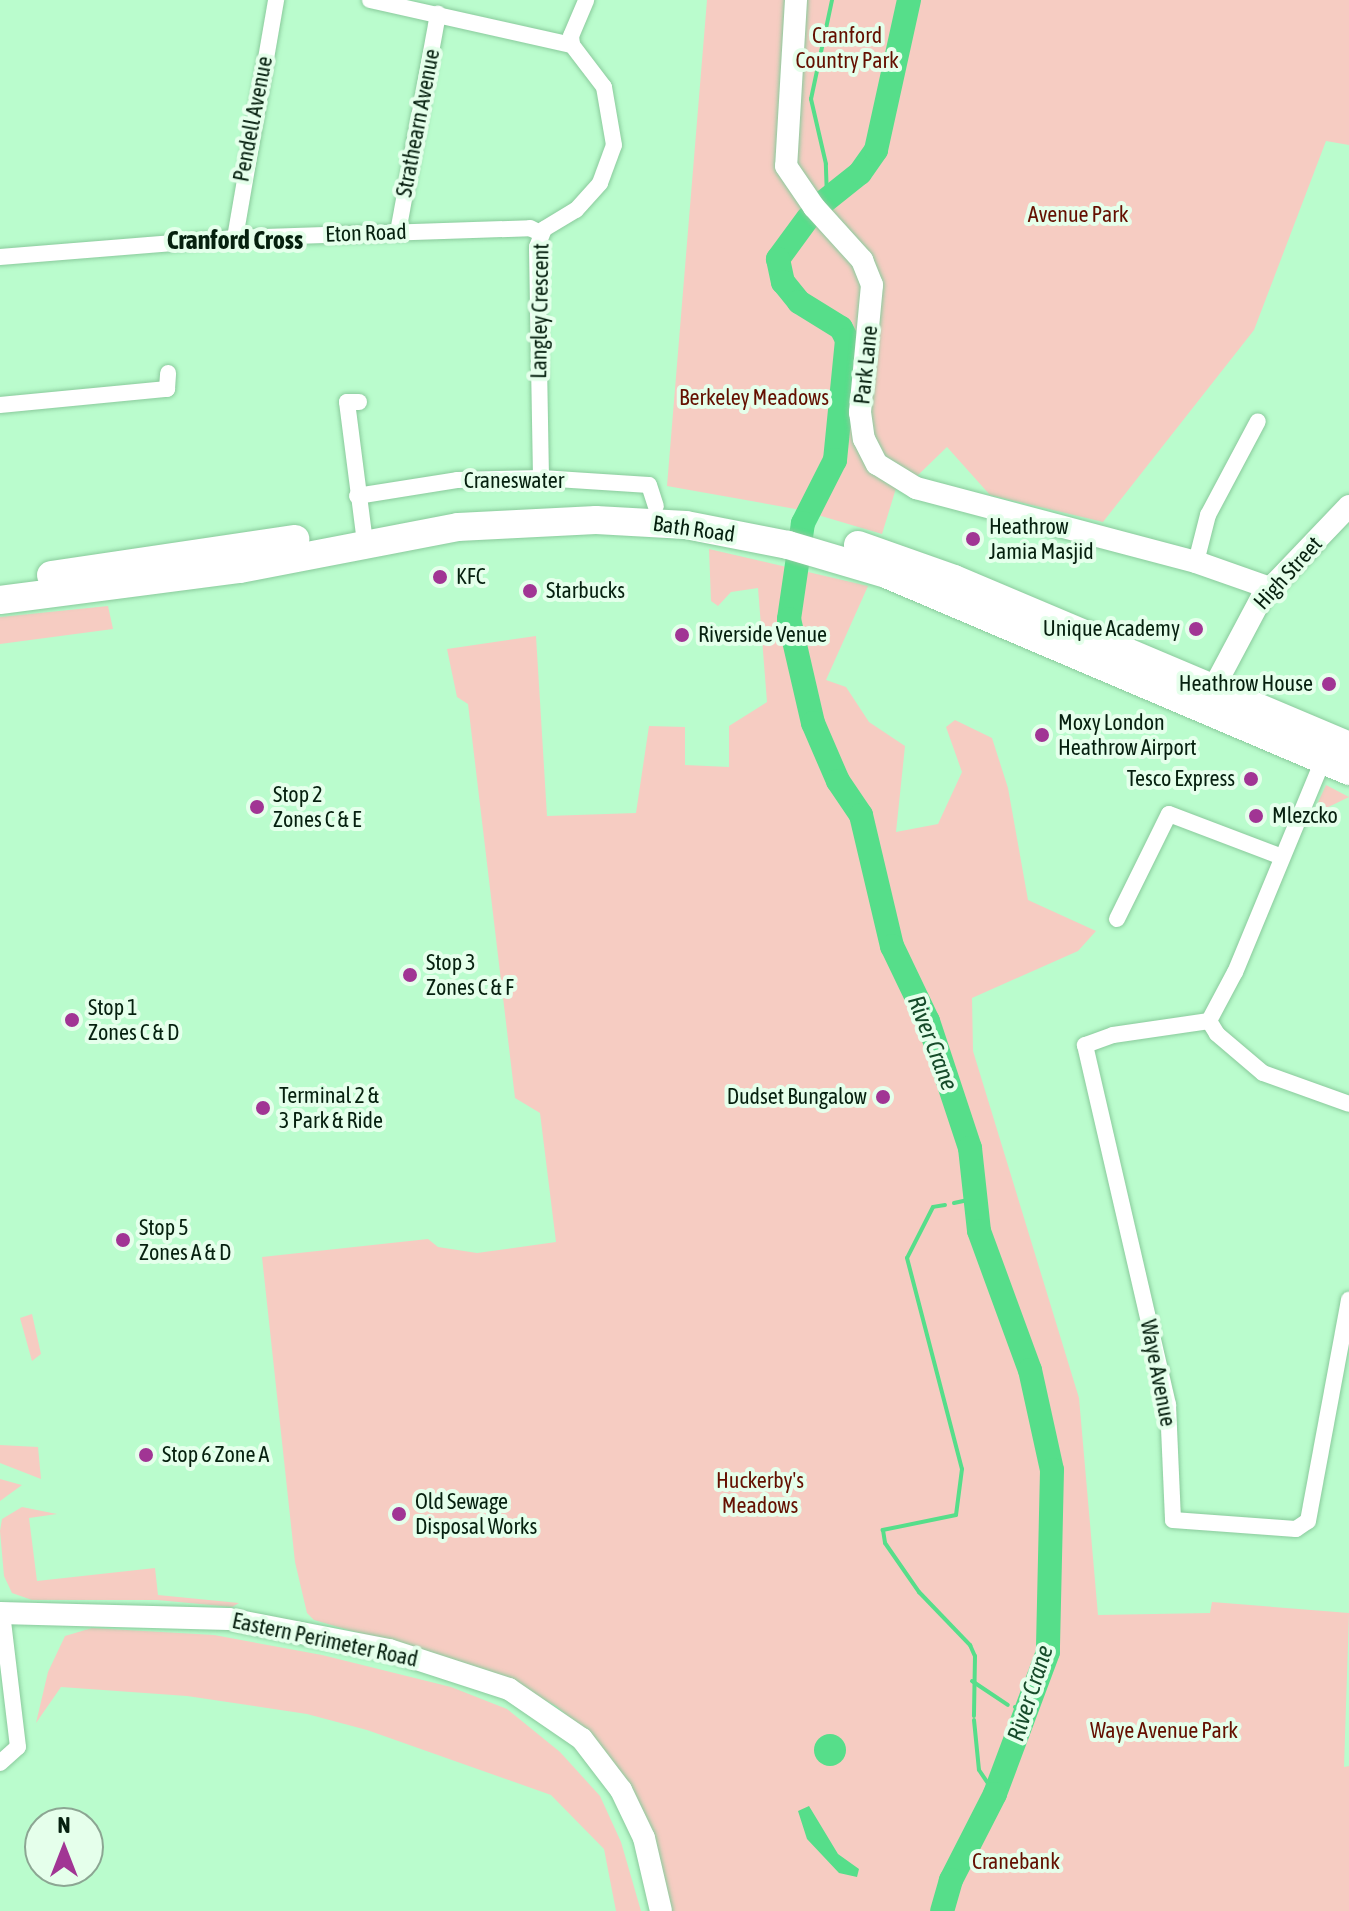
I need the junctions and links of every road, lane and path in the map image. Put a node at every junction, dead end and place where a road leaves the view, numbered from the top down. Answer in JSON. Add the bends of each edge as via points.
{"nodes":[{"id":1,"x":276,"y":0,"type":"edge"},
{"id":2,"x":370,"y":0,"type":"edge"},
{"id":3,"x":586,"y":0,"type":"edge"},
{"id":4,"x":796,"y":0,"type":"edge"},
{"id":5,"x":438,"y":14,"type":"junction"},
{"id":6,"x":572,"y":45,"type":"junction"},
{"id":7,"x":398,"y":232,"type":"junction"},
{"id":8,"x":540,"y":233,"type":"junction"},
{"id":9,"x":235,"y":238,"type":"junction"},
{"id":10,"x":0,"y":257,"type":"edge"},
{"id":11,"x":168,"y":373,"type":"dead end"},
{"id":12,"x":347,"y":402,"type":"dead end"},
{"id":13,"x":0,"y":405,"type":"edge"},
{"id":14,"x":1258,"y":421,"type":"dead end"},
{"id":15,"x":541,"y":478,"type":"junction"},
{"id":16,"x":357,"y":496,"type":"junction"},
{"id":17,"x":656,"y":506,"type":"junction"},
{"id":18,"x":1345,"y":519,"type":"edge"},
{"id":19,"x":364,"y":534,"type":"junction"},
{"id":20,"x":790,"y":536,"type":"junction"},
{"id":21,"x":836,"y":548,"type":"junction"},
{"id":22,"x":1196,"y":562,"type":"junction"},
{"id":23,"x":0,"y":581,"type":"edge"},
{"id":24,"x":1270,"y":588,"type":"junction"},
{"id":25,"x":0,"y":600,"type":"edge"},
{"id":26,"x":1213,"y":689,"type":"junction"},
{"id":27,"x":1342,"y":755,"type":"edge"},
{"id":28,"x":1282,"y":857,"type":"junction"},
{"id":29,"x":1117,"y":919,"type":"dead end"},
{"id":30,"x":1209,"y":1021,"type":"junction"},
{"id":31,"x":1349,"y":1104,"type":"edge"},
{"id":32,"x":1349,"y":1300,"type":"edge"},
{"id":33,"x":1,"y":1613,"type":"edge"},
{"id":34,"x":0,"y":1763,"type":"edge"},
{"id":35,"x":661,"y":1911,"type":"edge"}],
"edges":[{"from":1,"to":9,"type":"street","name":"Pendell Avenue"},
{"from":2,"to":5,"type":"street"},
{"from":3,"to":6,"type":"street"},
{"from":4,"to":22,"type":"street","name":"Park Lane","via":[[786,166],[814,207],[862,260],[872,285],[860,412],[864,439],[877,464],[916,488]]},
{"from":5,"to":6,"type":"street"},
{"from":5,"to":7,"type":"street","name":"Strathearn Avenue"},
{"from":6,"to":8,"type":"street","name":"Langley Crescent","via":[[604,87],[614,145],[600,183],[576,210]]},
{"from":7,"to":8,"type":"street","name":"Eton Road","via":[[530,228]]},
{"from":7,"to":9,"type":"street","name":"Eton Road"},
{"from":8,"to":15,"type":"street","name":"Langley Crescent"},
{"from":9,"to":10,"type":"street","name":"Eton Road"},
{"from":11,"to":13,"type":"street","via":[[167,389]]},
{"from":12,"to":16,"type":"street"},
{"from":14,"to":22,"type":"street","via":[[1208,515]]},
{"from":15,"to":16,"type":"street","name":"Craneswater","via":[[457,480]]},
{"from":15,"to":17,"type":"street","name":"Craneswater","via":[[649,485]]},
{"from":16,"to":19,"type":"street"},
{"from":17,"to":19,"type":"highway","name":"Bath Road","via":[[515,504]]},
{"from":17,"to":20,"type":"highway","name":"Bath Road"},
{"from":18,"to":24,"type":"street","name":"High Street"},
{"from":19,"to":20,"type":"highway","name":"Bath Road","via":[[596,520]]},
{"from":19,"to":23,"type":"highway","name":"Bath Road"},
{"from":19,"to":25,"type":"highway","name":"Bath Road","via":[[225,572]]},
{"from":20,"to":21,"type":"highway","name":"Bath Road"},
{"from":21,"to":26,"type":"highway","name":"Bath Road","via":[[944,575]]},
{"from":21,"to":27,"type":"highway","name":"Bath Road"},
{"from":22,"to":24,"type":"street","name":"Park Lane"},
{"from":24,"to":26,"type":"street","name":"High Street"},
{"from":26,"to":27,"type":"highway","name":"Bath Road"},
{"from":27,"to":28,"type":"street"},
{"from":28,"to":29,"type":"street","via":[[1169,814]]},
{"from":28,"to":30,"type":"street"},
{"from":30,"to":31,"type":"street","via":[[1263,1073]]},
{"from":30,"to":32,"type":"street","name":"Waye Avenue","via":[[1093,1040],[1084,1053],[1168,1405],[1173,1520],[1296,1529],[1308,1521]]},
{"from":33,"to":34,"type":"street","via":[[18,1747]]},
{"from":33,"to":35,"type":"street","name":"Eastern Perimeter Road","via":[[229,1619],[389,1650],[509,1689],[582,1739],[621,1790],[644,1838]]}]}
